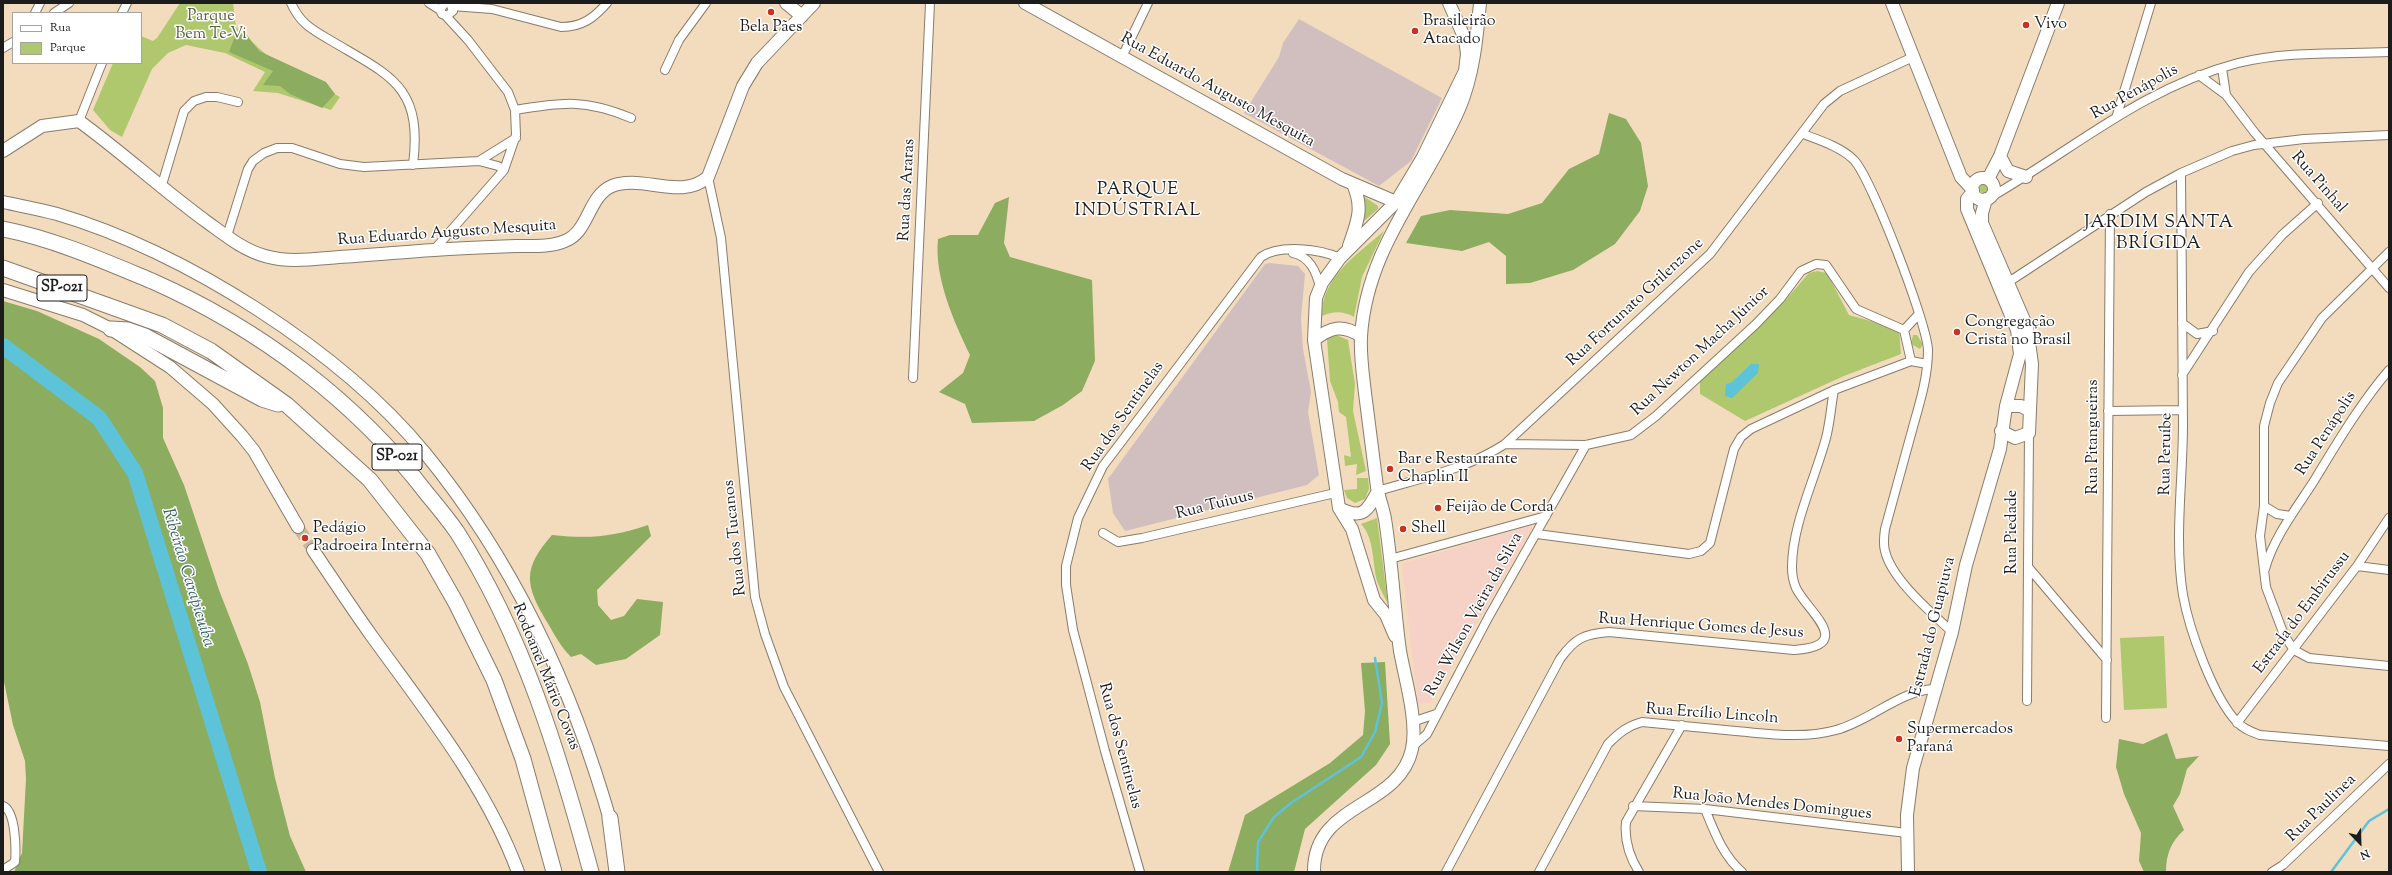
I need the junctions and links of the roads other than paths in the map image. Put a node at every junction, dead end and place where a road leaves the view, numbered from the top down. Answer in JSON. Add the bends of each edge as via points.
{"nodes":[{"id":1,"x":40,"y":3,"type":"edge"},
{"id":2,"x":69,"y":3,"type":"edge"},
{"id":3,"x":127,"y":3,"type":"edge"},
{"id":4,"x":291,"y":3,"type":"edge"},
{"id":5,"x":429,"y":3,"type":"edge"},
{"id":6,"x":607,"y":3,"type":"edge"},
{"id":7,"x":706,"y":3,"type":"edge"},
{"id":8,"x":786,"y":3,"type":"edge"},
{"id":9,"x":814,"y":3,"type":"edge"},
{"id":10,"x":930,"y":3,"type":"edge"},
{"id":11,"x":1025,"y":3,"type":"edge"},
{"id":12,"x":1148,"y":3,"type":"edge"},
{"id":13,"x":1449,"y":3,"type":"edge"},
{"id":14,"x":1480,"y":3,"type":"edge"},
{"id":15,"x":1892,"y":3,"type":"edge"},
{"id":16,"x":2058,"y":3,"type":"edge"},
{"id":17,"x":2151,"y":3,"type":"edge"},
{"id":18,"x":446,"y":7,"type":"edge"},
{"id":19,"x":36,"y":12,"type":"edge"},
{"id":20,"x":56,"y":12,"type":"edge"},
{"id":21,"x":122,"y":12,"type":"edge"},
{"id":22,"x":802,"y":16,"type":"junction"},
{"id":23,"x":12,"y":43,"type":"edge"},
{"id":24,"x":3,"y":48,"type":"edge"},
{"id":25,"x":2389,"y":52,"type":"edge"},
{"id":26,"x":1122,"y":57,"type":"junction"},
{"id":27,"x":1913,"y":57,"type":"junction"},
{"id":28,"x":102,"y":64,"type":"edge"},
{"id":29,"x":2222,"y":68,"type":"junction"},
{"id":30,"x":665,"y":70,"type":"dead end"},
{"id":31,"x":2199,"y":75,"type":"junction"},
{"id":32,"x":2226,"y":96,"type":"junction"},
{"id":33,"x":238,"y":102,"type":"dead end"},
{"id":34,"x":515,"y":110,"type":"junction"},
{"id":35,"x":2117,"y":115,"type":"junction"},
{"id":36,"x":631,"y":118,"type":"dead end"},
{"id":37,"x":79,"y":121,"type":"junction"},
{"id":38,"x":1803,"y":134,"type":"junction"},
{"id":39,"x":2389,"y":135,"type":"edge"},
{"id":40,"x":516,"y":138,"type":"junction"},
{"id":41,"x":2264,"y":143,"type":"junction"},
{"id":42,"x":1952,"y":150,"type":"junction"},
{"id":43,"x":3,"y":151,"type":"edge"},
{"id":44,"x":2000,"y":156,"type":"junction"},
{"id":45,"x":479,"y":161,"type":"junction"},
{"id":46,"x":413,"y":165,"type":"junction"},
{"id":47,"x":504,"y":170,"type":"junction"},
{"id":48,"x":2181,"y":173,"type":"junction"},
{"id":49,"x":708,"y":177,"type":"junction"},
{"id":50,"x":2026,"y":177,"type":"junction"},
{"id":51,"x":1984,"y":179,"type":"junction"},
{"id":52,"x":1353,"y":184,"type":"junction"},
{"id":53,"x":161,"y":188,"type":"junction"},
{"id":54,"x":1973,"y":191,"type":"junction"},
{"id":55,"x":1988,"y":198,"type":"junction"},
{"id":56,"x":3,"y":202,"type":"edge"},
{"id":57,"x":1396,"y":202,"type":"junction"},
{"id":58,"x":2318,"y":203,"type":"junction"},
{"id":59,"x":2110,"y":214,"type":"junction"},
{"id":60,"x":3,"y":229,"type":"edge"},
{"id":61,"x":227,"y":236,"type":"junction"},
{"id":62,"x":434,"y":250,"type":"junction"},
{"id":63,"x":1284,"y":250,"type":"junction"},
{"id":64,"x":2389,"y":252,"type":"edge"},
{"id":65,"x":1344,"y":253,"type":"junction"},
{"id":66,"x":3,"y":268,"type":"edge"},
{"id":67,"x":2372,"y":268,"type":"junction"},
{"id":68,"x":2001,"y":283,"type":"junction"},
{"id":69,"x":1320,"y":287,"type":"junction"},
{"id":70,"x":2389,"y":288,"type":"edge"},
{"id":71,"x":3,"y":290,"type":"edge"},
{"id":72,"x":1918,"y":314,"type":"junction"},
{"id":73,"x":2182,"y":323,"type":"junction"},
{"id":74,"x":111,"y":329,"type":"junction"},
{"id":75,"x":1904,"y":330,"type":"junction"},
{"id":76,"x":2213,"y":331,"type":"junction"},
{"id":77,"x":1361,"y":336,"type":"junction"},
{"id":78,"x":1314,"y":340,"type":"junction"},
{"id":79,"x":1911,"y":360,"type":"junction"},
{"id":80,"x":1927,"y":364,"type":"junction"},
{"id":81,"x":2032,"y":364,"type":"joint"},
{"id":82,"x":2389,"y":370,"type":"edge"},
{"id":83,"x":2182,"y":376,"type":"junction"},
{"id":84,"x":913,"y":378,"type":"dead end"},
{"id":85,"x":1834,"y":390,"type":"junction"},
{"id":86,"x":288,"y":405,"type":"junction"},
{"id":87,"x":2006,"y":406,"type":"junction"},
{"id":88,"x":2182,"y":410,"type":"junction"},
{"id":89,"x":2030,"y":411,"type":"junction"},
{"id":90,"x":2108,"y":411,"type":"junction"},
{"id":91,"x":2001,"y":431,"type":"junction"},
{"id":92,"x":2030,"y":433,"type":"junction"},
{"id":93,"x":2015,"y":438,"type":"junction"},
{"id":94,"x":1505,"y":444,"type":"junction"},
{"id":95,"x":1586,"y":445,"type":"junction"},
{"id":96,"x":2000,"y":449,"type":"junction"},
{"id":97,"x":1378,"y":491,"type":"junction"},
{"id":98,"x":1335,"y":493,"type":"junction"},
{"id":99,"x":2264,"y":506,"type":"junction"},
{"id":100,"x":1339,"y":508,"type":"junction"},
{"id":101,"x":1546,"y":516,"type":"junction"},
{"id":102,"x":2291,"y":516,"type":"junction"},
{"id":103,"x":2389,"y":518,"type":"edge"},
{"id":104,"x":298,"y":527,"type":"tunnel mouth"},
{"id":105,"x":1103,"y":533,"type":"dead end"},
{"id":106,"x":1537,"y":534,"type":"junction"},
{"id":107,"x":2260,"y":536,"type":"junction"},
{"id":108,"x":2277,"y":542,"type":"junction"},
{"id":109,"x":313,"y":550,"type":"tunnel mouth"},
{"id":110,"x":1390,"y":559,"type":"junction"},
{"id":111,"x":2357,"y":566,"type":"junction"},
{"id":112,"x":2029,"y":568,"type":"junction"},
{"id":113,"x":2389,"y":570,"type":"edge"},
{"id":114,"x":2264,"y":572,"type":"junction"},
{"id":115,"x":1952,"y":632,"type":"junction"},
{"id":116,"x":1400,"y":648,"type":"junction"},
{"id":117,"x":2294,"y":650,"type":"junction"},
{"id":118,"x":2107,"y":660,"type":"junction"},
{"id":119,"x":2389,"y":666,"type":"edge"},
{"id":120,"x":1934,"y":689,"type":"junction"},
{"id":121,"x":2027,"y":701,"type":"dead end"},
{"id":122,"x":1436,"y":714,"type":"junction"},
{"id":123,"x":2106,"y":718,"type":"dead end"},
{"id":124,"x":1412,"y":722,"type":"junction"},
{"id":125,"x":2237,"y":723,"type":"junction"},
{"id":126,"x":1682,"y":726,"type":"junction"},
{"id":127,"x":2389,"y":746,"type":"edge"},
{"id":128,"x":1412,"y":747,"type":"junction"},
{"id":129,"x":2389,"y":764,"type":"edge"},
{"id":130,"x":3,"y":806,"type":"edge"},
{"id":131,"x":1633,"y":806,"type":"junction"},
{"id":132,"x":1705,"y":809,"type":"junction"},
{"id":133,"x":610,"y":818,"type":"junction"},
{"id":134,"x":1907,"y":833,"type":"junction"},
{"id":135,"x":3,"y":870,"type":"edge"},
{"id":136,"x":518,"y":872,"type":"edge"},
{"id":137,"x":554,"y":872,"type":"edge"},
{"id":138,"x":590,"y":872,"type":"edge"},
{"id":139,"x":617,"y":872,"type":"edge"},
{"id":140,"x":625,"y":872,"type":"edge"},
{"id":141,"x":879,"y":872,"type":"edge"},
{"id":142,"x":1140,"y":872,"type":"edge"},
{"id":143,"x":1314,"y":872,"type":"edge"},
{"id":144,"x":1446,"y":872,"type":"edge"},
{"id":145,"x":1538,"y":872,"type":"edge"},
{"id":146,"x":1638,"y":872,"type":"edge"},
{"id":147,"x":1742,"y":872,"type":"edge"},
{"id":148,"x":1908,"y":872,"type":"edge"},
{"id":149,"x":2272,"y":872,"type":"edge"}],
"edges":[{"from":1,"to":19,"type":"street"},
{"from":2,"to":20,"type":"street"},
{"from":3,"to":21,"type":"street"},
{"from":4,"to":46,"type":"street","via":[[298,17],[311,29],[381,70],[397,83],[408,100],[413,121]]},
{"from":5,"to":18,"type":"street"},
{"from":6,"to":18,"type":"street","via":[[594,17],[572,27],[552,25],[492,8]]},
{"from":7,"to":30,"type":"street","via":[[679,40]]},
{"from":8,"to":22,"type":"main road"},
{"from":9,"to":22,"type":"main road"},
{"from":10,"to":84,"type":"street","name":"Rua das Araras"},
{"from":11,"to":26,"type":"main road","name":"Rua Eduardo Augusto Mesquita"},
{"from":12,"to":26,"type":"street"},
{"from":13,"to":57,"type":"main road","via":[[1465,39],[1465,71],[1423,157]]},
{"from":14,"to":77,"type":"main road","via":[[1477,36],[1460,108],[1374,267],[1364,301]]},
{"from":15,"to":27,"type":"main road"},
{"from":16,"to":44,"type":"main road"},
{"from":17,"to":35,"type":"street"},
{"from":18,"to":34,"type":"street","via":[[508,92]]},
{"from":22,"to":49,"type":"main road","via":[[757,63],[743,86]]},
{"from":23,"to":24,"type":"street"},
{"from":25,"to":29,"type":"street","name":"Rua Penápolis","via":[[2268,58]]},
{"from":26,"to":52,"type":"main road","name":"Rua Eduardo Augusto Mesquita"},
{"from":27,"to":38,"type":"street","name":"Rua Fortunato Grilenzone","via":[[1840,91],[1824,104]]},
{"from":27,"to":42,"type":"main road"},
{"from":28,"to":37,"type":"street"},
{"from":29,"to":31,"type":"street","name":"Rua Penápolis"},
{"from":29,"to":32,"type":"street"},
{"from":31,"to":32,"type":"street","name":"Rua Pinhal"},
{"from":31,"to":35,"type":"street","name":"Rua Penápolis"},
{"from":32,"to":41,"type":"street","name":"Rua Pinhal"},
{"from":33,"to":53,"type":"street","via":[[217,96],[206,97],[194,101],[184,111]]},
{"from":34,"to":36,"type":"street","via":[[555,104],[589,104],[605,107]]},
{"from":34,"to":40,"type":"street"},
{"from":35,"to":50,"type":"street","name":"Rua Penápolis"},
{"from":37,"to":43,"type":"main road","via":[[42,126]]},
{"from":37,"to":53,"type":"main road","name":"Rua Eduardo Augusto Mesquita"},
{"from":38,"to":72,"type":"street","via":[[1840,150],[1852,158],[1860,168],[1868,182]]},
{"from":38,"to":94,"type":"street","name":"Rua Fortunato Grilenzone","via":[[1696,270]]},
{"from":39,"to":41,"type":"street"},
{"from":40,"to":45,"type":"street"},
{"from":40,"to":47,"type":"street"},
{"from":41,"to":48,"type":"street","via":[[2232,151]]},
{"from":41,"to":58,"type":"street","name":"Rua Pinhal"},
{"from":42,"to":51,"type":"main road","via":[[1964,168]]},
{"from":42,"to":54,"type":"main road","via":[[1961,177]]},
{"from":44,"to":50,"type":"main road","via":[[2008,171]]},
{"from":44,"to":51,"type":"main road"},
{"from":45,"to":46,"type":"street"},
{"from":45,"to":47,"type":"street"},
{"from":46,"to":61,"type":"street","via":[[371,167],[340,164],[292,148],[277,148],[264,153],[253,161],[248,169]]},
{"from":47,"to":62,"type":"street"},
{"from":48,"to":59,"type":"street"},
{"from":48,"to":73,"type":"street","name":"Rua Peruíbe"},
{"from":49,"to":62,"type":"main road","name":"Rua Eduardo Augusto Mesquita","via":[[693,186],[681,188],[652,185],[612,186],[601,194],[580,230],[563,242]]},
{"from":49,"to":141,"type":"street","name":"Rua dos Tucanos","via":[[721,238],[755,597],[784,687]]},
{"from":50,"to":55,"type":"street","name":"Rua Penápolis"},
{"from":51,"to":54,"type":"main road","via":[[1975,183]]},
{"from":51,"to":55,"type":"main road","name":"Estrada do Guapiuva","via":[[1994,187]]},
{"from":52,"to":57,"type":"main road","name":"Rua Eduardo Augusto Mesquita"},
{"from":52,"to":65,"type":"main road","via":[[1359,197],[1360,210]]},
{"from":53,"to":61,"type":"main road","name":"Rua Eduardo Augusto Mesquita"},
{"from":54,"to":55,"type":"main road","via":[[1980,199]]},
{"from":54,"to":68,"type":"main road","via":[[1967,199],[1966,206]]},
{"from":55,"to":68,"type":"main road","name":"Estrada do Guapiuva","via":[[1982,213],[1982,223]]},
{"from":56,"to":133,"type":"main road","via":[[57,214],[88,225],[150,251],[210,281],[266,316],[322,356],[400,426],[424,452],[466,508],[523,599],[566,688],[589,749]]},
{"from":57,"to":65,"type":"main road"},
{"from":58,"to":67,"type":"street","name":"Rua Pinhal"},
{"from":58,"to":76,"type":"street","via":[[2282,235],[2249,272]]},
{"from":59,"to":68,"type":"street"},
{"from":59,"to":90,"type":"street","name":"Rua Pitangueiras"},
{"from":60,"to":138,"type":"highway","name":"Rodoanel Mário Covas","number":"SP-021","via":[[20,232],[98,258],[187,297],[242,327],[308,372],[392,450],[456,531],[518,648],[566,779]]},
{"from":61,"to":62,"type":"main road","name":"Rua Eduardo Augusto Mesquita","via":[[246,250],[283,260]]},
{"from":63,"to":65,"type":"street","name":"Rua dos Sentinelas"},
{"from":63,"to":69,"type":"street","via":[[1306,257],[1316,273]]},
{"from":63,"to":142,"type":"street","name":"Rua dos Sentinelas","via":[[1266,253],[1252,267],[1117,445],[1089,492],[1071,542],[1066,566],[1066,585],[1073,630]]},
{"from":64,"to":67,"type":"street"},
{"from":65,"to":69,"type":"main road"},
{"from":66,"to":86,"type":"highway","number":"SP-021","via":[[162,325],[211,351]]},
{"from":67,"to":70,"type":"street","name":"Rua Pinhal"},
{"from":67,"to":99,"type":"street","via":[[2322,318],[2278,383],[2264,426]]},
{"from":68,"to":81,"type":"main road","name":"Estrada do Guapiuva","via":[[2027,327]]},
{"from":68,"to":87,"type":"main road","name":"Estrada do Guapiuva","via":[[2017,330],[2020,354]]},
{"from":69,"to":78,"type":"main road","via":[[1315,310]]},
{"from":71,"to":74,"type":"main road","via":[[75,312]]},
{"from":72,"to":75,"type":"street"},
{"from":72,"to":80,"type":"street","via":[[1928,349]]},
{"from":73,"to":76,"type":"street","via":[[2197,334]]},
{"from":73,"to":83,"type":"street","name":"Rua Peruíbe"},
{"from":74,"to":86,"type":"highway","via":[[128,330],[145,336],[262,399]]},
{"from":74,"to":104,"type":"main road","via":[[170,367],[214,404],[254,451]]},
{"from":75,"to":79,"type":"street"},
{"from":75,"to":95,"type":"street","name":"Rua Newton Macha Júnior","via":[[1856,309],[1826,265],[1808,266],[1801,271],[1769,311],[1645,425],[1631,435]]},
{"from":76,"to":83,"type":"street"},
{"from":77,"to":78,"type":"main road","via":[[1350,329],[1337,327],[1326,330]]},
{"from":77,"to":97,"type":"main road","via":[[1360,350]]},
{"from":78,"to":98,"type":"main road"},
{"from":79,"to":80,"type":"street"},
{"from":79,"to":85,"type":"street"},
{"from":80,"to":115,"type":"street","via":[[1925,383],[1885,529],[1884,551],[1901,580]]},
{"from":81,"to":89,"type":"main road","name":"Rua Piedade"},
{"from":82,"to":102,"type":"street","name":"Rua Penápolis","via":[[2360,409]]},
{"from":83,"to":88,"type":"street","name":"Rua Peruíbe"},
{"from":85,"to":106,"type":"street","via":[[1769,420],[1741,438],[1734,449],[1727,470],[1714,533],[1710,543],[1702,551],[1689,554]]},
{"from":85,"to":144,"type":"street","name":"Rua Henrique Gomes de Jesus","via":[[1826,438],[1803,511],[1792,566],[1796,588],[1823,623],[1823,640],[1817,646],[1794,650],[1609,632],[1583,636],[1560,659]]},
{"from":86,"to":137,"type":"highway","number":"SP-021","via":[[370,480],[428,554],[456,603],[494,680],[523,759]]},
{"from":87,"to":89,"type":"main road","via":[[2021,406]]},
{"from":87,"to":91,"type":"main road","name":"Estrada do Guapiuva"},
{"from":88,"to":90,"type":"street"},
{"from":88,"to":125,"type":"street","name":"Rua Peruíbe","via":[[2179,553],[2183,596],[2187,616],[2204,663],[2226,708]]},
{"from":89,"to":92,"type":"main road","name":"Rua Piedade"},
{"from":90,"to":118,"type":"street","name":"Rua Pitangueiras"},
{"from":91,"to":93,"type":"main road"},
{"from":91,"to":96,"type":"main road","name":"Estrada do Guapiuva"},
{"from":92,"to":93,"type":"main road"},
{"from":92,"to":112,"type":"street","name":"Rua Piedade"},
{"from":93,"to":96,"type":"main road"},
{"from":94,"to":95,"type":"street","name":"Rua Newton Macha Júnior"},
{"from":94,"to":97,"type":"street","name":"Rua Fortunato Grilenzone","via":[[1486,457],[1462,466]]},
{"from":95,"to":101,"type":"street","name":"Rua Wilson Vieira da Silva"},
{"from":96,"to":115,"type":"main road","name":"Estrada do Guapiuva","via":[[1966,565]]},
{"from":97,"to":100,"type":"main road","via":[[1369,508],[1360,513],[1349,513]]},
{"from":97,"to":110,"type":"main road"},
{"from":98,"to":100,"type":"main road"},
{"from":98,"to":105,"type":"street","name":"Rua Tuiuus","via":[[1142,538],[1118,542]]},
{"from":99,"to":102,"type":"street","via":[[2277,514]]},
{"from":99,"to":107,"type":"street"},
{"from":100,"to":116,"type":"main road","via":[[1352,529],[1374,600],[1386,615]]},
{"from":101,"to":106,"type":"street","name":"Rua Wilson Vieira da Silva"},
{"from":101,"to":110,"type":"street"},
{"from":102,"to":108,"type":"street","name":"Rua Penápolis"},
{"from":103,"to":111,"type":"street","name":"Estrada do Embirussu"},
{"from":106,"to":122,"type":"street","name":"Rua Wilson Vieira da Silva"},
{"from":107,"to":108,"type":"street"},
{"from":107,"to":114,"type":"street"},
{"from":108,"to":114,"type":"street","name":"Rua Penápolis"},
{"from":109,"to":136,"type":"main road","via":[[434,721],[500,829]]},
{"from":110,"to":116,"type":"main road"},
{"from":111,"to":113,"type":"street"},
{"from":111,"to":117,"type":"street","name":"Estrada do Embirussu"},
{"from":112,"to":118,"type":"street"},
{"from":112,"to":121,"type":"street","name":"Rua Piedade"},
{"from":114,"to":117,"type":"street","via":[[2266,587],[2284,635]]},
{"from":115,"to":120,"type":"main road","name":"Estrada do Guapiuva"},
{"from":116,"to":124,"type":"main road"},
{"from":117,"to":119,"type":"street","via":[[2309,658]]},
{"from":117,"to":125,"type":"street","name":"Estrada do Embirussu"},
{"from":118,"to":123,"type":"street","name":"Rua Pitangueiras"},
{"from":120,"to":126,"type":"street","name":"Rua Ercílio Lincoln","via":[[1909,696],[1838,730],[1820,734],[1787,735]]},
{"from":120,"to":134,"type":"main road","name":"Estrada do Guapiuva","via":[[1913,768]]},
{"from":122,"to":124,"type":"street","name":"Rua Wilson Vieira da Silva"},
{"from":122,"to":128,"type":"street","name":"Rua Wilson Vieira da Silva","via":[[1427,734]]},
{"from":124,"to":128,"type":"main road"},
{"from":125,"to":127,"type":"street","via":[[2260,735]]},
{"from":126,"to":131,"type":"street"},
{"from":126,"to":145,"type":"street","name":"Rua Ercílio Lincoln","via":[[1642,722],[1622,730],[1608,744]]},
{"from":128,"to":143,"type":"main road","via":[[1406,765],[1393,781],[1379,794],[1353,808],[1326,832],[1316,851]]},
{"from":129,"to":149,"type":"street","name":"Rua Paulinea","via":[[2283,865]]},
{"from":130,"to":135,"type":"street","via":[[10,812],[16,851],[15,862]]},
{"from":131,"to":132,"type":"street","name":"Rua João Mendes Domingues"},
{"from":131,"to":146,"type":"street","via":[[1624,834],[1627,848]]},
{"from":132,"to":134,"type":"street","name":"Rua João Mendes Domingues"},
{"from":132,"to":147,"type":"street","via":[[1725,851]]},
{"from":133,"to":139,"type":"highway"},
{"from":133,"to":140,"type":"main road"},
{"from":134,"to":148,"type":"main road","name":"Estrada do Guapiuva"}]}
